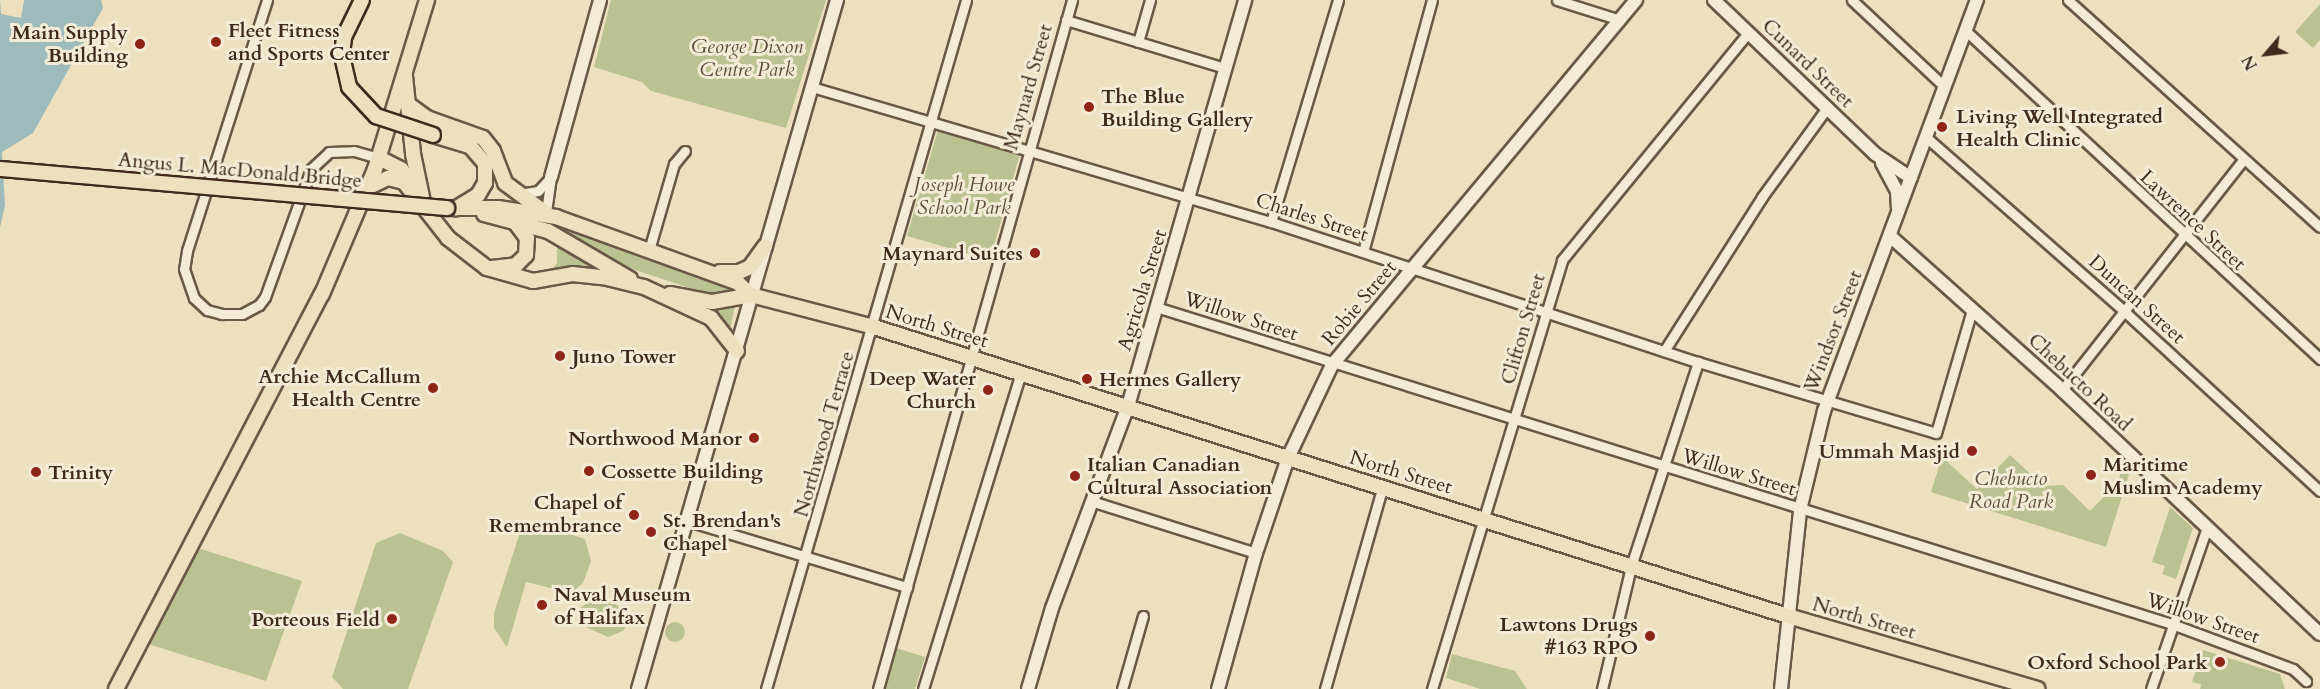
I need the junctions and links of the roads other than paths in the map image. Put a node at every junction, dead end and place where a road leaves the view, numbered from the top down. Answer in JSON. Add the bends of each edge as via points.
{"nodes":[{"id":1,"x":267,"y":0,"type":"edge"},
{"id":2,"x":363,"y":0,"type":"edge"},
{"id":3,"x":427,"y":0,"type":"edge"},
{"id":4,"x":600,"y":0,"type":"edge"},
{"id":5,"x":837,"y":0,"type":"edge"},
{"id":6,"x":966,"y":0,"type":"edge"},
{"id":7,"x":1072,"y":0,"type":"edge"},
{"id":8,"x":1150,"y":0,"type":"edge"},
{"id":9,"x":1245,"y":0,"type":"edge"},
{"id":10,"x":1338,"y":0,"type":"edge"},
{"id":11,"x":1432,"y":0,"type":"edge"},
{"id":12,"x":1557,"y":0,"type":"edge"},
{"id":13,"x":1636,"y":0,"type":"edge"},
{"id":14,"x":1714,"y":0,"type":"edge"},
{"id":15,"x":1852,"y":0,"type":"edge"},
{"id":16,"x":1977,"y":0,"type":"edge"},
{"id":17,"x":2067,"y":0,"type":"edge"},
{"id":18,"x":1066,"y":20,"type":"junction"},
{"id":19,"x":1620,"y":20,"type":"junction"},
{"id":20,"x":1966,"y":31,"type":"junction"},
{"id":21,"x":1748,"y":33,"type":"junction"},
{"id":22,"x":1138,"y":42,"type":"junction"},
{"id":23,"x":1225,"y":68,"type":"junction"},
{"id":24,"x":404,"y":71,"type":"junction"},
{"id":25,"x":1944,"y":86,"type":"junction"},
{"id":26,"x":812,"y":87,"type":"junction"},
{"id":27,"x":410,"y":105,"type":"junction"},
{"id":28,"x":1827,"y":108,"type":"junction"},
{"id":29,"x":932,"y":121,"type":"junction"},
{"id":30,"x":1926,"y":137,"type":"junction"},
{"id":31,"x":1029,"y":149,"type":"junction"},
{"id":32,"x":685,"y":152,"type":"dead end"},
{"id":33,"x":1875,"y":154,"type":"junction"},
{"id":34,"x":379,"y":158,"type":"junction"},
{"id":35,"x":2243,"y":160,"type":"junction"},
{"id":36,"x":0,"y":169,"type":"edge"},
{"id":37,"x":551,"y":177,"type":"junction"},
{"id":38,"x":1911,"y":178,"type":"junction"},
{"id":39,"x":363,"y":190,"type":"junction"},
{"id":40,"x":519,"y":195,"type":"junction"},
{"id":41,"x":1190,"y":197,"type":"junction"},
{"id":42,"x":452,"y":208,"type":"junction"},
{"id":43,"x":426,"y":210,"type":"junction"},
{"id":44,"x":477,"y":210,"type":"junction"},
{"id":45,"x":1898,"y":212,"type":"junction"},
{"id":46,"x":547,"y":213,"type":"junction"},
{"id":47,"x":513,"y":221,"type":"junction"},
{"id":48,"x":1271,"y":222,"type":"junction"},
{"id":49,"x":2320,"y":227,"type":"edge"},
{"id":50,"x":548,"y":231,"type":"joint"},
{"id":51,"x":1890,"y":236,"type":"junction"},
{"id":52,"x":2183,"y":236,"type":"junction"},
{"id":53,"x":765,"y":246,"type":"junction"},
{"id":54,"x":649,"y":250,"type":"junction"},
{"id":55,"x":1363,"y":252,"type":"junction"},
{"id":56,"x":487,"y":268,"type":"junction"},
{"id":57,"x":703,"y":270,"type":"junction"},
{"id":58,"x":1413,"y":270,"type":"junction"},
{"id":59,"x":644,"y":287,"type":"junction"},
{"id":60,"x":751,"y":295,"type":"junction"},
{"id":61,"x":1156,"y":307,"type":"junction"},
{"id":62,"x":1972,"y":310,"type":"junction"},
{"id":63,"x":2124,"y":310,"type":"junction"},
{"id":64,"x":1544,"y":312,"type":"junction"},
{"id":65,"x":874,"y":327,"type":"junction"},
{"id":66,"x":737,"y":351,"type":"junction"},
{"id":67,"x":1664,"y":351,"type":"junction"},
{"id":68,"x":972,"y":358,"type":"junction"},
{"id":69,"x":2320,"y":360,"type":"edge"},
{"id":70,"x":1698,"y":362,"type":"junction"},
{"id":71,"x":1332,"y":365,"type":"junction"},
{"id":72,"x":1021,"y":373,"type":"junction"},
{"id":73,"x":2061,"y":390,"type":"junction"},
{"id":74,"x":1827,"y":401,"type":"junction"},
{"id":75,"x":1128,"y":406,"type":"junction"},
{"id":76,"x":1516,"y":419,"type":"junction"},
{"id":77,"x":1288,"y":458,"type":"junction"},
{"id":78,"x":1662,"y":467,"type":"junction"},
{"id":79,"x":1383,"y":486,"type":"junction"},
{"id":80,"x":2320,"y":491,"type":"edge"},
{"id":81,"x":1091,"y":501,"type":"junction"},
{"id":82,"x":1800,"y":510,"type":"junction"},
{"id":83,"x":1481,"y":517,"type":"junction"},
{"id":84,"x":688,"y":521,"type":"junction"},
{"id":85,"x":2207,"y":527,"type":"junction"},
{"id":86,"x":1256,"y":553,"type":"junction"},
{"id":87,"x":806,"y":557,"type":"junction"},
{"id":88,"x":1631,"y":566,"type":"junction"},
{"id":89,"x":907,"y":587,"type":"junction"},
{"id":90,"x":1143,"y":616,"type":"dead end"},
{"id":91,"x":1788,"y":616,"type":"junction"},
{"id":92,"x":2172,"y":624,"type":"junction"},
{"id":93,"x":2320,"y":634,"type":"edge"},
{"id":94,"x":2306,"y":681,"type":"dead end"},
{"id":95,"x":116,"y":689,"type":"edge"},
{"id":96,"x":638,"y":689,"type":"edge"},
{"id":97,"x":766,"y":689,"type":"edge"},
{"id":98,"x":878,"y":689,"type":"edge"},
{"id":99,"x":923,"y":689,"type":"edge"},
{"id":100,"x":1028,"y":689,"type":"edge"},
{"id":101,"x":1122,"y":689,"type":"edge"},
{"id":102,"x":1218,"y":689,"type":"edge"},
{"id":103,"x":1325,"y":689,"type":"edge"},
{"id":104,"x":1432,"y":689,"type":"edge"},
{"id":105,"x":1602,"y":689,"type":"edge"},
{"id":106,"x":1781,"y":689,"type":"edge"},
{"id":107,"x":2038,"y":689,"type":"edge"},
{"id":108,"x":2151,"y":689,"type":"edge"}],
"edges":[{"from":1,"to":34,"type":"street","via":[[187,251],[184,268],[194,298],[207,310],[222,314],[242,314],[259,305],[311,168],[329,152],[354,150]]},
{"from":2,"to":42,"type":"main road","bridge":true,"via":[[344,37],[342,56],[349,87],[376,116],[460,141],[479,153],[486,173],[476,197]]},
{"from":3,"to":24,"type":"main road"},
{"from":4,"to":37,"type":"street"},
{"from":5,"to":26,"type":"street"},
{"from":6,"to":29,"type":"street","name":"Northwood Terrace"},
{"from":7,"to":18,"type":"street","name":"Maynard Street"},
{"from":8,"to":22,"type":"street"},
{"from":9,"to":23,"type":"street","name":"Agricola Street"},
{"from":10,"to":48,"type":"street"},
{"from":11,"to":55,"type":"street"},
{"from":12,"to":19,"type":"street"},
{"from":13,"to":19,"type":"street","name":"Robie Street"},
{"from":14,"to":21,"type":"street","name":"Cunard Street"},
{"from":15,"to":25,"type":"street"},
{"from":16,"to":20,"type":"street","name":"Windsor Street"},
{"from":17,"to":35,"type":"street"},
{"from":18,"to":22,"type":"street"},
{"from":18,"to":31,"type":"street","name":"Maynard Street"},
{"from":19,"to":58,"type":"street","name":"Robie Street"},
{"from":20,"to":25,"type":"street","name":"Windsor Street"},
{"from":20,"to":52,"type":"street","name":"Lawrence Street"},
{"from":21,"to":28,"type":"street","name":"Cunard Street"},
{"from":21,"to":64,"type":"street","name":"Clifton Street","via":[[1562,260]]},
{"from":22,"to":23,"type":"street"},
{"from":23,"to":41,"type":"street","name":"Agricola Street"},
{"from":24,"to":27,"type":"main road"},
{"from":24,"to":34,"type":"main road"},
{"from":25,"to":30,"type":"street","name":"Windsor Street"},
{"from":26,"to":29,"type":"street","name":"Charles Street"},
{"from":26,"to":53,"type":"street"},
{"from":27,"to":40,"type":"main road","via":[[427,118],[483,138],[493,151],[505,183]]},
{"from":27,"to":43,"type":"main road","via":[[413,154]]},
{"from":28,"to":33,"type":"street","name":"Cunard Street"},
{"from":28,"to":67,"type":"street","via":[[1762,197]]},
{"from":29,"to":31,"type":"street","name":"Charles Street"},
{"from":29,"to":65,"type":"street","name":"Northwood Terrace"},
{"from":30,"to":38,"type":"street","name":"Windsor Street"},
{"from":30,"to":63,"type":"street","name":"Duncan Street"},
{"from":31,"to":41,"type":"street","name":"Charles Street"},
{"from":31,"to":68,"type":"street","name":"Maynard Street"},
{"from":32,"to":54,"type":"street","via":[[674,164]]},
{"from":33,"to":38,"type":"street","name":"Cunard Street"},
{"from":33,"to":45,"type":"street","name":"Cunard Street","via":[[1897,191]]},
{"from":34,"to":39,"type":"main road"},
{"from":34,"to":43,"type":"main road","via":[[401,169]]},
{"from":35,"to":49,"type":"street"},
{"from":35,"to":52,"type":"street"},
{"from":36,"to":42,"type":"main road","name":"Angus L. MacDonald Bridge","bridge":true},
{"from":37,"to":40,"type":"street","via":[[538,191]]},
{"from":37,"to":46,"type":"street"},
{"from":38,"to":45,"type":"street","name":"Windsor Street"},
{"from":39,"to":43,"type":"main road","via":[[388,178],[396,179],[404,182]]},
{"from":39,"to":95,"type":"main road","via":[[322,294]]},
{"from":40,"to":46,"type":"main road"},
{"from":41,"to":48,"type":"street","name":"Charles Street"},
{"from":41,"to":61,"type":"street","name":"Agricola Street"},
{"from":42,"to":44,"type":"main road","name":"Angus L. MacDonald Bridge"},
{"from":43,"to":56,"type":"main road","via":[[448,238]]},
{"from":44,"to":46,"type":"main road","name":"Angus L. MacDonald Bridge"},
{"from":44,"to":47,"type":"main road","name":"Angus L. MacDonald Bridge"},
{"from":45,"to":51,"type":"street","name":"Windsor Street"},
{"from":46,"to":54,"type":"main road","name":"North Street"},
{"from":47,"to":50,"type":"main road","name":"Angus L. MacDonald Bridge"},
{"from":47,"to":56,"type":"main road","via":[[526,238],[526,255],[510,267]]},
{"from":48,"to":55,"type":"street","name":"Charles Street"},
{"from":50,"to":59,"type":"main road","name":"North Street"},
{"from":51,"to":62,"type":"street","name":"Chebucto Road"},
{"from":51,"to":74,"type":"street","name":"Windsor Street"},
{"from":52,"to":63,"type":"street"},
{"from":52,"to":69,"type":"street","name":"Lawrence Street"},
{"from":53,"to":57,"type":"main road","via":[[750,267],[739,272]]},
{"from":53,"to":60,"type":"street"},
{"from":54,"to":57,"type":"main road","name":"North Street"},
{"from":55,"to":58,"type":"street","name":"Charles Street"},
{"from":56,"to":59,"type":"main road","via":[[533,281],[572,274]]},
{"from":57,"to":60,"type":"main road","name":"North Street","via":[[738,283]]},
{"from":58,"to":64,"type":"street","name":"Charles Street"},
{"from":58,"to":71,"type":"street","name":"Robie Street"},
{"from":59,"to":60,"type":"main road","name":"North Street","via":[[712,302]]},
{"from":59,"to":66,"type":"main road","via":[[711,318]]},
{"from":60,"to":65,"type":"main road","name":"North Street"},
{"from":60,"to":66,"type":"street"},
{"from":61,"to":71,"type":"street","name":"Willow Street"},
{"from":61,"to":75,"type":"street","name":"Agricola Street"},
{"from":62,"to":73,"type":"street","name":"Chebucto Road"},
{"from":62,"to":74,"type":"street","name":"Charles Street","via":[[1936,433]]},
{"from":63,"to":73,"type":"street"},
{"from":63,"to":80,"type":"street","name":"Duncan Street"},
{"from":64,"to":67,"type":"street","name":"Charles Street"},
{"from":64,"to":76,"type":"street","name":"Clifton Street"},
{"from":65,"to":68,"type":"main road","name":"North Street"},
{"from":65,"to":87,"type":"street","name":"Northwood Terrace"},
{"from":66,"to":84,"type":"street"},
{"from":67,"to":70,"type":"street","name":"Charles Street"},
{"from":68,"to":72,"type":"main road","name":"North Street"},
{"from":68,"to":89,"type":"street","name":"Maynard Street"},
{"from":70,"to":74,"type":"street","name":"Charles Street"},
{"from":70,"to":78,"type":"street"},
{"from":71,"to":76,"type":"street","name":"Willow Street"},
{"from":71,"to":77,"type":"street","name":"Robie Street"},
{"from":72,"to":75,"type":"main road","name":"North Street"},
{"from":72,"to":99,"type":"street"},
{"from":73,"to":85,"type":"street","name":"Chebucto Road"},
{"from":74,"to":82,"type":"street","name":"Windsor Street"},
{"from":75,"to":77,"type":"main road","name":"North Street"},
{"from":75,"to":81,"type":"street","name":"Agricola Street"},
{"from":76,"to":78,"type":"street","name":"Willow Street"},
{"from":76,"to":83,"type":"street","name":"Clifton Street"},
{"from":77,"to":79,"type":"main road","name":"North Street"},
{"from":77,"to":86,"type":"street","name":"Robie Street"},
{"from":78,"to":82,"type":"street","name":"Willow Street"},
{"from":78,"to":88,"type":"street"},
{"from":79,"to":83,"type":"main road","name":"North Street"},
{"from":79,"to":103,"type":"street"},
{"from":81,"to":86,"type":"street"},
{"from":81,"to":100,"type":"street","name":"Agricola Street"},
{"from":82,"to":91,"type":"street","name":"Windsor Street"},
{"from":82,"to":92,"type":"street","name":"Willow Street"},
{"from":83,"to":88,"type":"main road","name":"North Street"},
{"from":83,"to":104,"type":"street","name":"Clifton Street"},
{"from":84,"to":87,"type":"street"},
{"from":84,"to":96,"type":"street"},
{"from":85,"to":92,"type":"street"},
{"from":85,"to":93,"type":"street","name":"Chebucto Road"},
{"from":86,"to":102,"type":"street","name":"Robie Street"},
{"from":87,"to":89,"type":"street"},
{"from":87,"to":97,"type":"street","name":"Northwood Terrace"},
{"from":88,"to":91,"type":"main road","name":"North Street"},
{"from":88,"to":105,"type":"street"},
{"from":89,"to":98,"type":"street","name":"Maynard Street"},
{"from":90,"to":101,"type":"street"},
{"from":91,"to":106,"type":"street","name":"Windsor Street"},
{"from":91,"to":107,"type":"main road","name":"North Street"},
{"from":92,"to":94,"type":"street","name":"Willow Street","via":[[2293,669]]},
{"from":92,"to":108,"type":"street"}]}
